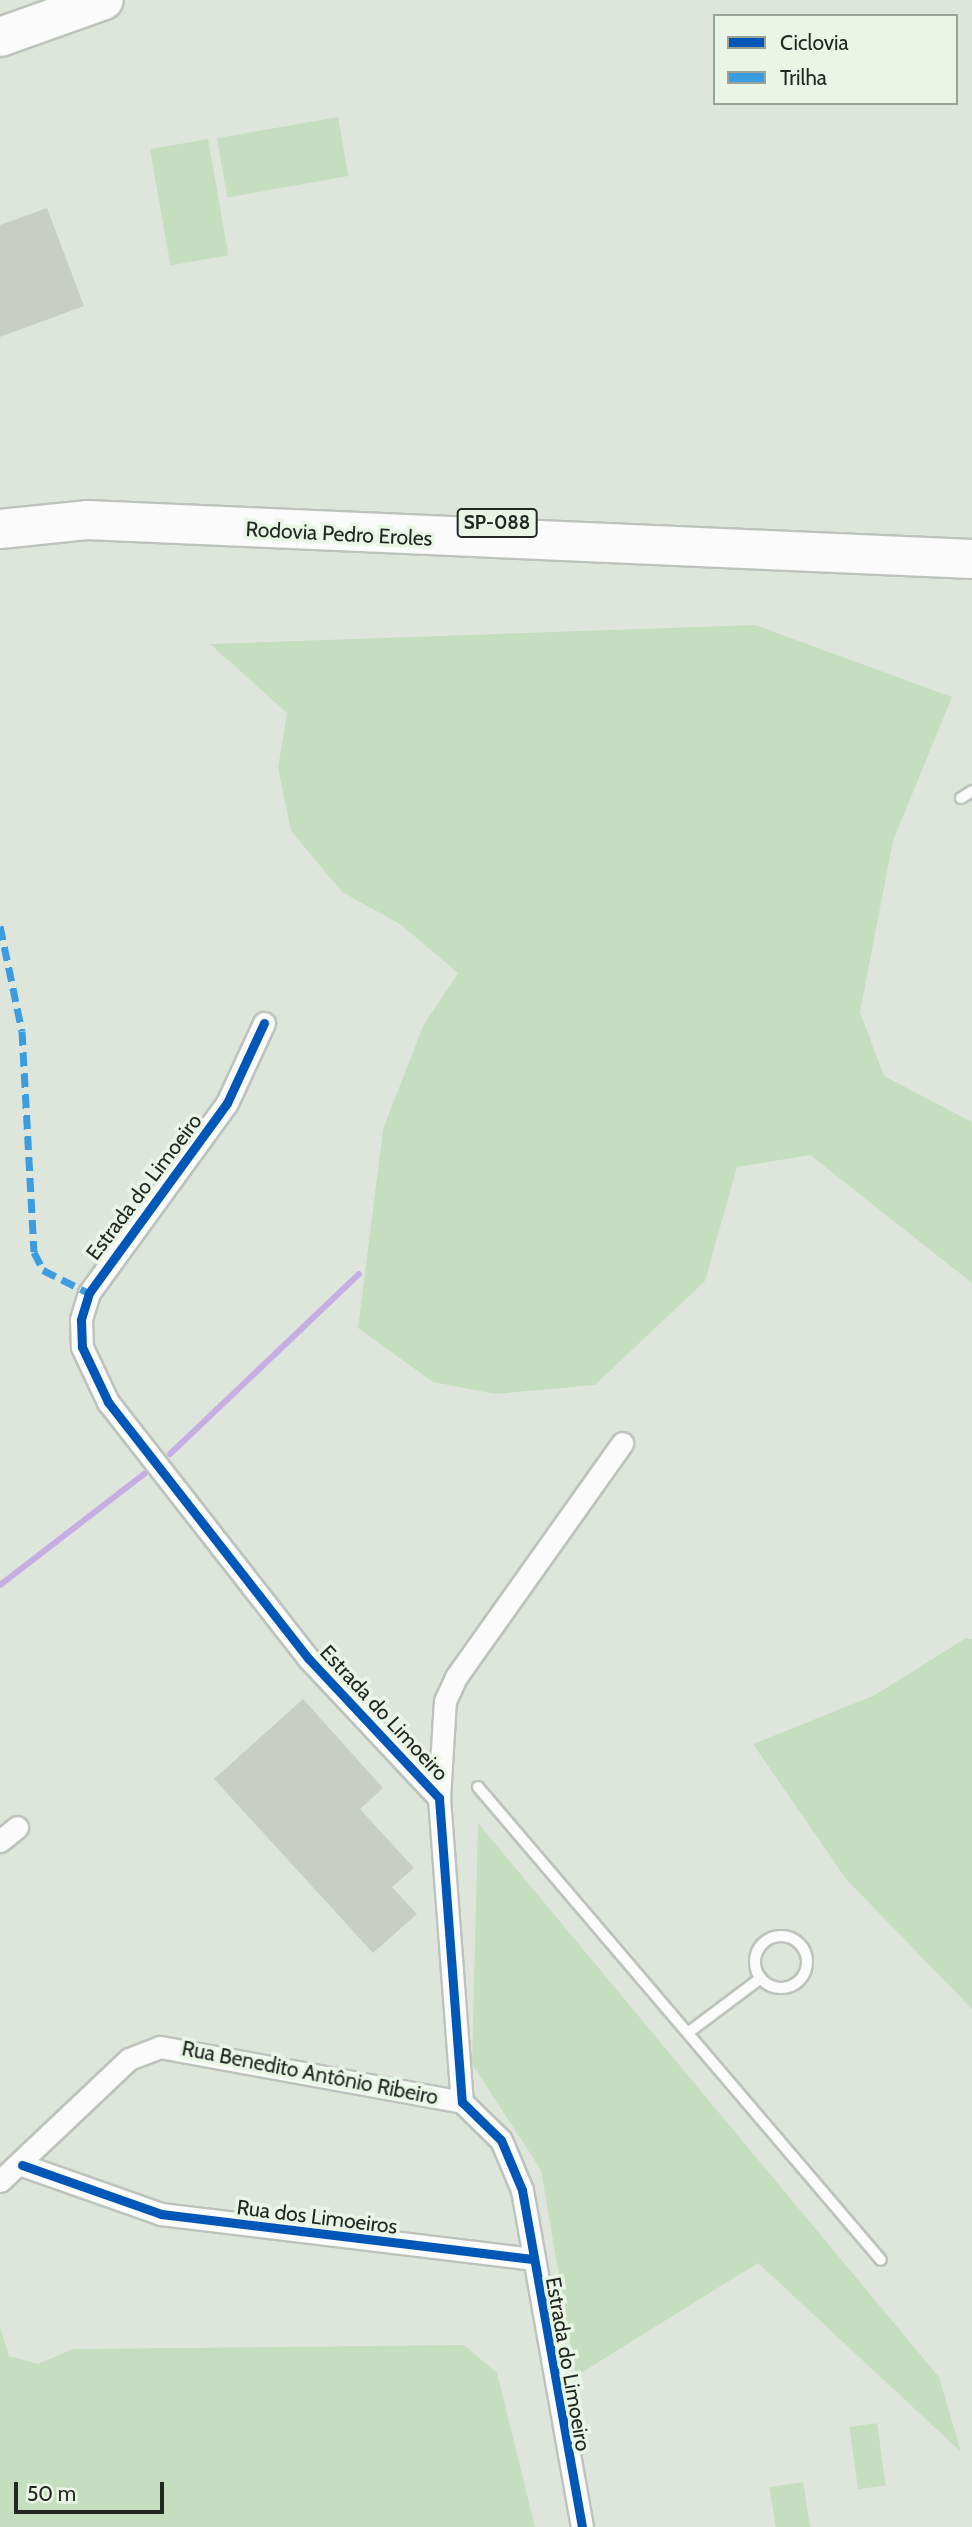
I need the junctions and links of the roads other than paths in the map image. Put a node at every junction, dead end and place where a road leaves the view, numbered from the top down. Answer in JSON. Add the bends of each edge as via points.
{"nodes":[{"id":1,"x":104,"y":0,"type":"edge"},
{"id":2,"x":0,"y":37,"type":"edge"},
{"id":3,"x":0,"y":509,"type":"edge"},
{"id":4,"x":0,"y":529,"type":"edge"},
{"id":5,"x":972,"y":537,"type":"edge"},
{"id":6,"x":972,"y":559,"type":"edge"},
{"id":7,"x":972,"y":791,"type":"edge"},
{"id":8,"x":961,"y":798,"type":"dead end"},
{"id":9,"x":264,"y":1023,"type":"dead end"},
{"id":10,"x":622,"y":1443,"type":"dead end"},
{"id":11,"x":478,"y":1787,"type":"dead end"},
{"id":12,"x":439,"y":1798,"type":"junction"},
{"id":13,"x":17,"y":1827,"type":"dead end"},
{"id":14,"x":0,"y":1841,"type":"edge"},
{"id":15,"x":761,"y":1978,"type":"junction"},
{"id":16,"x":689,"y":2032,"type":"junction"},
{"id":17,"x":462,"y":2102,"type":"junction"},
{"id":18,"x":22,"y":2165,"type":"junction"},
{"id":19,"x":0,"y":2181,"type":"edge"},
{"id":20,"x":531,"y":2259,"type":"junction"},
{"id":21,"x":881,"y":2260,"type":"dead end"},
{"id":22,"x":582,"y":2527,"type":"edge"}],
"edges":[{"from":1,"to":2,"type":"highway"},
{"from":3,"to":5,"type":"highway","name":"Rodovia Pedro Eroles","number":"SP-088","via":[[101,506]]},
{"from":4,"to":6,"type":"highway","name":"Rodovia Pedro Eroles","number":"SP-088","via":[[87,520]]},
{"from":7,"to":8,"type":"lane"},
{"from":9,"to":12,"type":"street","name":"Estrada do Limoeiro","via":[[227,1104],[89,1293],[82,1347],[108,1402],[308,1658]]},
{"from":10,"to":12,"type":"street","via":[[456,1677],[445,1701]]},
{"from":11,"to":16,"type":"lane"},
{"from":12,"to":17,"type":"street","name":"Estrada do Limoeiro"},
{"from":13,"to":14,"type":"street"},
{"from":15,"to":15,"type":"lane","via":[[780,1988],[797,1983],[806,1969],[801,1945],[778,1936],[763,1943],[755,1958]]},
{"from":15,"to":16,"type":"lane"},
{"from":16,"to":21,"type":"lane"},
{"from":17,"to":18,"type":"street","name":"Rua Benedito Antônio Ribeiro","via":[[160,2047],[129,2059]]},
{"from":17,"to":20,"type":"street","name":"Estrada do Limoeiro","via":[[501,2140],[522,2190]]},
{"from":18,"to":19,"type":"street","name":"Rua Benedito Antônio Ribeiro"},
{"from":18,"to":20,"type":"street","name":"Rua dos Limoeiros","via":[[161,2214]]},
{"from":20,"to":22,"type":"street","name":"Estrada do Limoeiro"}]}
